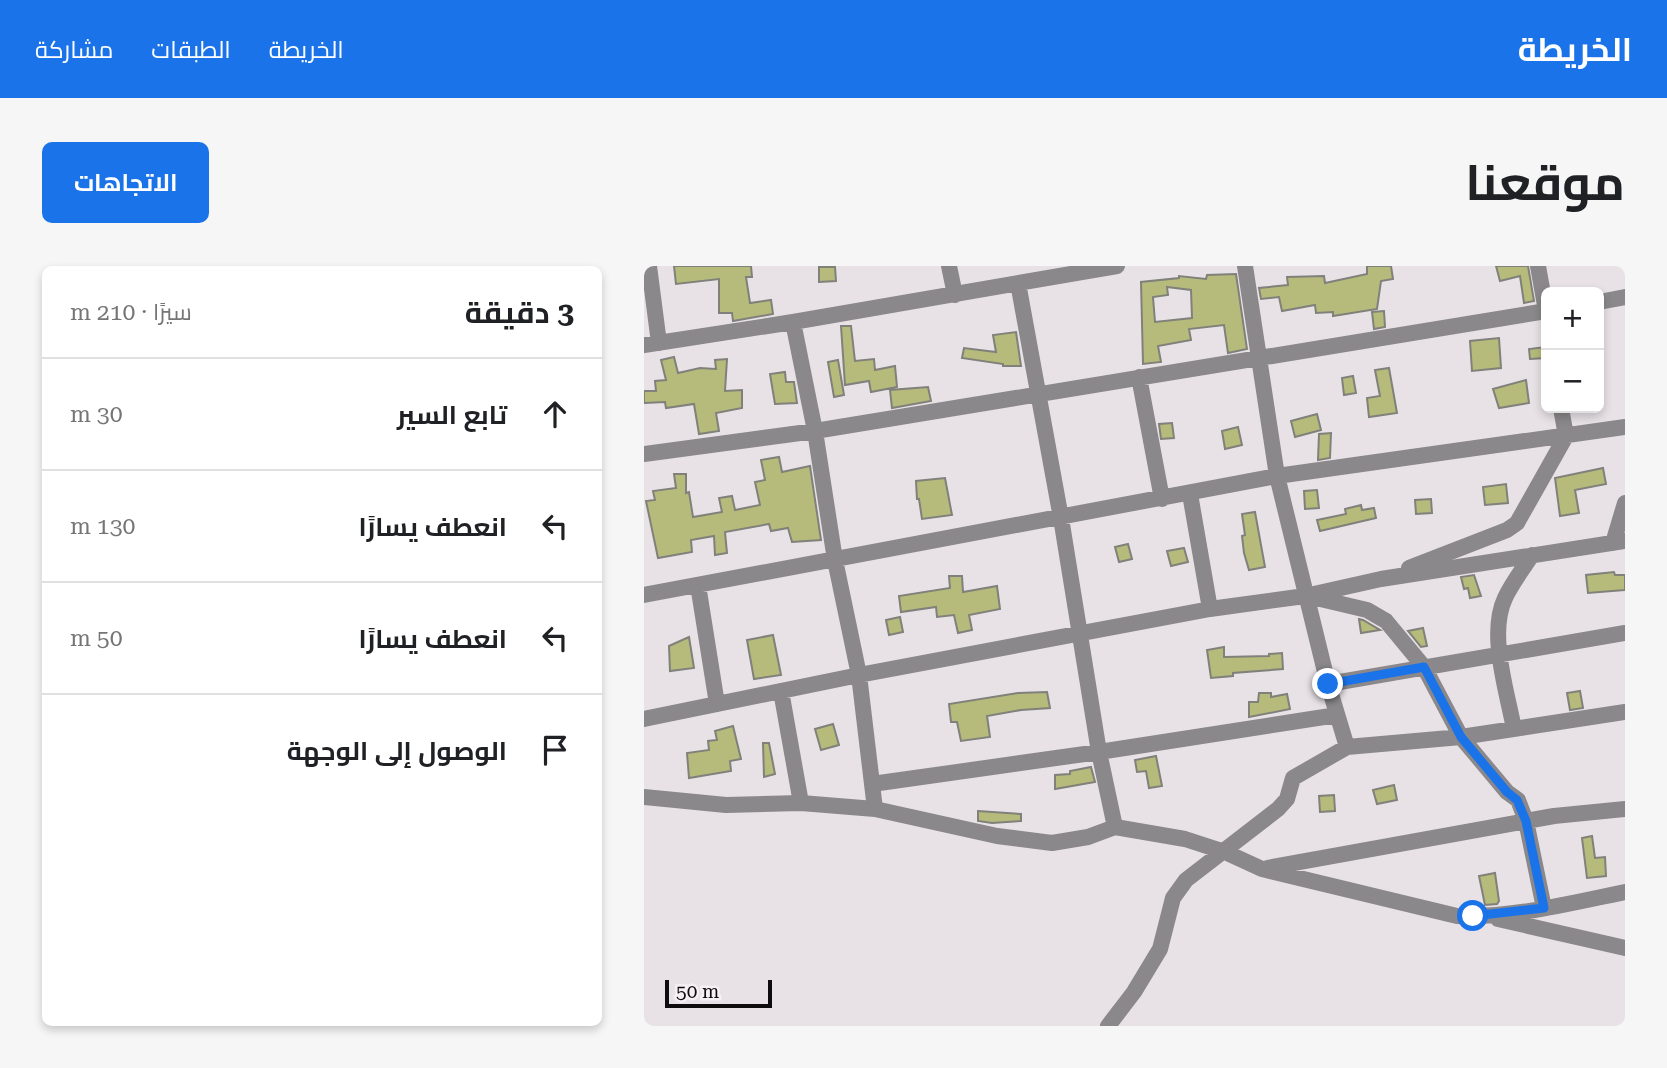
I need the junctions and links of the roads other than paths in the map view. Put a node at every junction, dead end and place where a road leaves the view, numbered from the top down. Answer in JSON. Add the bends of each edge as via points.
{"nodes":[{"id":1,"x":649,"y":266,"type":"edge"},
{"id":2,"x":949,"y":266,"type":"edge"},
{"id":3,"x":1117,"y":266,"type":"edge"},
{"id":4,"x":1245,"y":266,"type":"edge"},
{"id":5,"x":1538,"y":266,"type":"edge"},
{"id":6,"x":1018,"y":283,"type":"junction"},
{"id":7,"x":1542,"y":287,"type":"edge"},
{"id":8,"x":955,"y":295,"type":"junction"},
{"id":9,"x":1625,"y":297,"type":"edge"},
{"id":10,"x":1604,"y":301,"type":"edge"},
{"id":11,"x":1541,"y":312,"type":"edge"},
{"id":12,"x":793,"y":322,"type":"junction"},
{"id":13,"x":651,"y":344,"type":"edge"},
{"id":14,"x":1260,"y":358,"type":"junction"},
{"id":15,"x":1139,"y":377,"type":"junction"},
{"id":16,"x":1038,"y":393,"type":"junction"},
{"id":17,"x":1562,"y":413,"type":"edge"},
{"id":18,"x":1625,"y":427,"type":"edge"},
{"id":19,"x":815,"y":431,"type":"junction"},
{"id":20,"x":1566,"y":436,"type":"junction"},
{"id":21,"x":644,"y":454,"type":"edge"},
{"id":22,"x":1277,"y":476,"type":"junction"},
{"id":23,"x":1190,"y":494,"type":"junction"},
{"id":24,"x":1162,"y":499,"type":"junction"},
{"id":25,"x":1625,"y":503,"type":"edge"},
{"id":26,"x":1061,"y":518,"type":"junction"},
{"id":27,"x":1619,"y":542,"type":"edge"},
{"id":28,"x":1532,"y":555,"type":"junction"},
{"id":29,"x":835,"y":560,"type":"junction"},
{"id":30,"x":1381,"y":579,"type":"junction"},
{"id":31,"x":698,"y":585,"type":"junction"},
{"id":32,"x":644,"y":595,"type":"edge"},
{"id":33,"x":1305,"y":596,"type":"junction"},
{"id":34,"x":1210,"y":609,"type":"junction"},
{"id":35,"x":1080,"y":633,"type":"junction"},
{"id":36,"x":1625,"y":633,"type":"edge"},
{"id":37,"x":1500,"y":654,"type":"junction"},
{"id":38,"x":1424,"y":667,"type":"junction"},
{"id":39,"x":859,"y":675,"type":"junction"},
{"id":40,"x":1328,"y":684,"type":"junction"},
{"id":41,"x":780,"y":691,"type":"junction"},
{"id":42,"x":717,"y":704,"type":"junction"},
{"id":43,"x":1625,"y":713,"type":"edge"},
{"id":44,"x":1336,"y":715,"type":"junction"},
{"id":45,"x":644,"y":719,"type":"edge"},
{"id":46,"x":1514,"y":729,"type":"junction"},
{"id":47,"x":1461,"y":737,"type":"junction"},
{"id":48,"x":1347,"y":747,"type":"junction"},
{"id":49,"x":1099,"y":752,"type":"junction"},
{"id":50,"x":872,"y":784,"type":"junction"},
{"id":51,"x":644,"y":797,"type":"edge"},
{"id":52,"x":801,"y":803,"type":"junction"},
{"id":53,"x":875,"y":809,"type":"junction"},
{"id":54,"x":1625,"y":809,"type":"edge"},
{"id":55,"x":1526,"y":821,"type":"junction"},
{"id":56,"x":1115,"y":827,"type":"junction"},
{"id":57,"x":1224,"y":852,"type":"junction"},
{"id":58,"x":1262,"y":869,"type":"junction"},
{"id":59,"x":1625,"y":892,"type":"edge"},
{"id":60,"x":1544,"y":908,"type":"junction"},
{"id":61,"x":1487,"y":916,"type":"junction"},
{"id":62,"x":1625,"y":948,"type":"edge"},
{"id":63,"x":1108,"y":1026,"type":"edge"}],
"edges":[{"from":1,"to":13,"type":"street"},
{"from":2,"to":8,"type":"street"},
{"from":3,"to":6,"type":"street"},
{"from":4,"to":14,"type":"street"},
{"from":5,"to":7,"type":"street"},
{"from":6,"to":8,"type":"street"},
{"from":6,"to":16,"type":"street"},
{"from":8,"to":12,"type":"street"},
{"from":9,"to":10,"type":"street"},
{"from":11,"to":14,"type":"street"},
{"from":12,"to":13,"type":"street"},
{"from":12,"to":19,"type":"street"},
{"from":14,"to":15,"type":"street"},
{"from":14,"to":22,"type":"street"},
{"from":15,"to":16,"type":"street"},
{"from":15,"to":24,"type":"street"},
{"from":16,"to":19,"type":"street"},
{"from":16,"to":26,"type":"street"},
{"from":17,"to":20,"type":"street"},
{"from":18,"to":20,"type":"street"},
{"from":19,"to":21,"type":"street"},
{"from":19,"to":29,"type":"street"},
{"from":20,"to":22,"type":"street"},
{"from":20,"to":30,"type":"street","via":[[1517,523]]},
{"from":22,"to":23,"type":"street"},
{"from":22,"to":33,"type":"street"},
{"from":23,"to":24,"type":"street"},
{"from":23,"to":34,"type":"street"},
{"from":24,"to":26,"type":"street"},
{"from":25,"to":27,"type":"street"},
{"from":26,"to":29,"type":"street"},
{"from":26,"to":35,"type":"street"},
{"from":27,"to":28,"type":"street"},
{"from":28,"to":30,"type":"street"},
{"from":28,"to":37,"type":"street","via":[[1505,597],[1499,617]]},
{"from":29,"to":31,"type":"street"},
{"from":29,"to":39,"type":"street"},
{"from":30,"to":33,"type":"street"},
{"from":31,"to":32,"type":"street"},
{"from":31,"to":42,"type":"street"},
{"from":33,"to":34,"type":"street"},
{"from":33,"to":38,"type":"street","via":[[1367,610],[1386,621]]},
{"from":33,"to":40,"type":"street"},
{"from":34,"to":35,"type":"street"},
{"from":35,"to":39,"type":"street"},
{"from":35,"to":49,"type":"street"},
{"from":36,"to":37,"type":"street"},
{"from":37,"to":38,"type":"street"},
{"from":37,"to":46,"type":"street"},
{"from":38,"to":40,"type":"street"},
{"from":38,"to":47,"type":"street"},
{"from":39,"to":41,"type":"street"},
{"from":39,"to":50,"type":"street"},
{"from":40,"to":44,"type":"street"},
{"from":41,"to":42,"type":"street"},
{"from":41,"to":52,"type":"street"},
{"from":42,"to":45,"type":"street"},
{"from":43,"to":46,"type":"street"},
{"from":44,"to":48,"type":"street"},
{"from":44,"to":49,"type":"street"},
{"from":46,"to":47,"type":"street"},
{"from":47,"to":48,"type":"street"},
{"from":47,"to":55,"type":"street","via":[[1517,800]]},
{"from":48,"to":57,"type":"street","via":[[1293,778],[1287,799],[1278,809]]},
{"from":49,"to":50,"type":"street"},
{"from":49,"to":56,"type":"street"},
{"from":50,"to":53,"type":"street"},
{"from":51,"to":52,"type":"street","via":[[726,805]]},
{"from":52,"to":53,"type":"street"},
{"from":53,"to":56,"type":"street","via":[[997,836],[1052,843]]},
{"from":54,"to":55,"type":"street"},
{"from":55,"to":58,"type":"street"},
{"from":55,"to":60,"type":"street"},
{"from":56,"to":57,"type":"street","via":[[1185,839]]},
{"from":57,"to":58,"type":"street"},
{"from":57,"to":63,"type":"street","via":[[1186,880],[1173,898],[1160,948],[1135,992]]},
{"from":58,"to":61,"type":"street","via":[[1458,916]]},
{"from":59,"to":60,"type":"street"},
{"from":60,"to":61,"type":"street"},
{"from":61,"to":62,"type":"street"}]}
